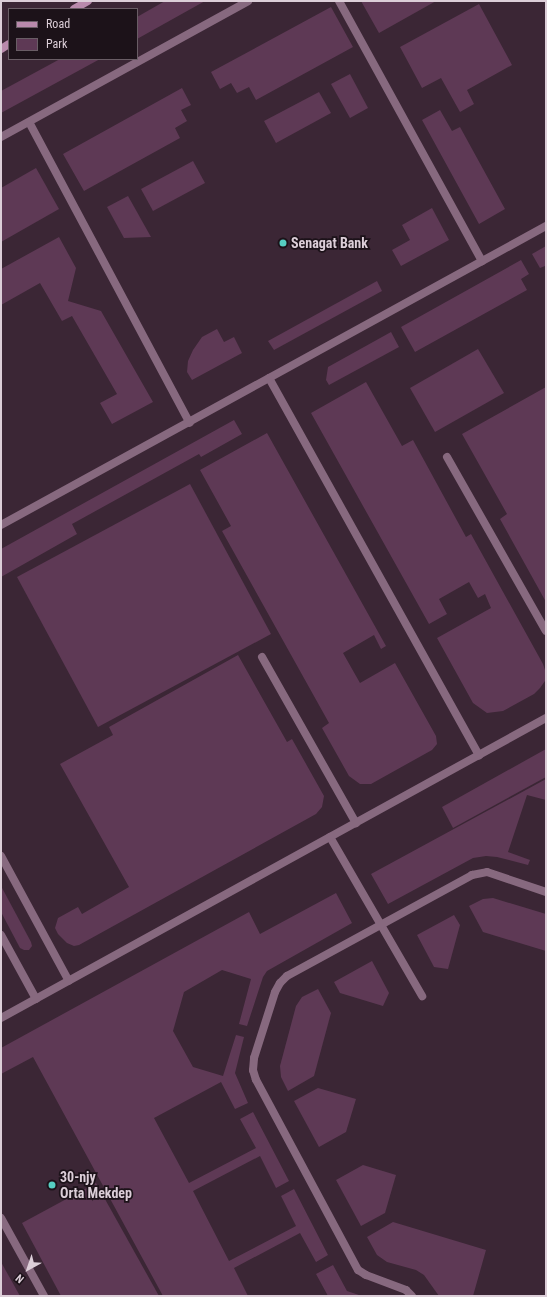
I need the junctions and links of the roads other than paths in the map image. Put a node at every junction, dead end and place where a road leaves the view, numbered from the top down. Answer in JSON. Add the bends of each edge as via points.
{"nodes":[{"id":1,"x":88,"y":1,"type":"edge"},
{"id":2,"x":248,"y":1,"type":"edge"},
{"id":3,"x":339,"y":1,"type":"edge"},
{"id":4,"x":76,"y":8,"type":"edge"},
{"id":5,"x":29,"y":122,"type":"junction"},
{"id":6,"x":1,"y":137,"type":"edge"},
{"id":7,"x":546,"y":226,"type":"edge"},
{"id":8,"x":482,"y":261,"type":"junction"},
{"id":9,"x":269,"y":378,"type":"junction"},
{"id":10,"x":190,"y":423,"type":"junction"},
{"id":11,"x":447,"y":457,"type":"dead end"},
{"id":12,"x":1,"y":525,"type":"edge"},
{"id":13,"x":546,"y":631,"type":"edge"},
{"id":14,"x":262,"y":657,"type":"dead end"},
{"id":15,"x":546,"y":718,"type":"edge"},
{"id":16,"x":479,"y":756,"type":"junction"},
{"id":17,"x":356,"y":823,"type":"junction"},
{"id":18,"x":330,"y":837,"type":"junction"},
{"id":19,"x":1,"y":856,"type":"edge"},
{"id":20,"x":546,"y":892,"type":"edge"},
{"id":21,"x":381,"y":925,"type":"junction"},
{"id":22,"x":1,"y":935,"type":"edge"},
{"id":23,"x":69,"y":981,"type":"junction"},
{"id":24,"x":422,"y":996,"type":"dead end"},
{"id":25,"x":36,"y":999,"type":"junction"},
{"id":26,"x":1,"y":1018,"type":"edge"},
{"id":27,"x":1,"y":1218,"type":"edge"},
{"id":28,"x":44,"y":1296,"type":"edge"},
{"id":29,"x":412,"y":1296,"type":"edge"}],
"edges":[{"from":1,"to":4,"type":"main road"},
{"from":2,"to":5,"type":"street"},
{"from":3,"to":8,"type":"street"},
{"from":5,"to":6,"type":"street"},
{"from":5,"to":10,"type":"street"},
{"from":7,"to":8,"type":"street"},
{"from":8,"to":9,"type":"street"},
{"from":9,"to":10,"type":"street"},
{"from":9,"to":16,"type":"street"},
{"from":10,"to":12,"type":"street"},
{"from":11,"to":13,"type":"street"},
{"from":14,"to":17,"type":"street"},
{"from":15,"to":16,"type":"street"},
{"from":16,"to":17,"type":"street"},
{"from":17,"to":18,"type":"street"},
{"from":18,"to":21,"type":"street"},
{"from":18,"to":23,"type":"street"},
{"from":19,"to":23,"type":"street"},
{"from":20,"to":21,"type":"street","via":[[482,872]]},
{"from":21,"to":24,"type":"street"},
{"from":21,"to":29,"type":"street","via":[[287,976],[280,983],[270,1006],[254,1058],[253,1070],[358,1270],[366,1276],[406,1290]]},
{"from":22,"to":25,"type":"street"},
{"from":23,"to":25,"type":"street"},
{"from":25,"to":26,"type":"street"},
{"from":27,"to":28,"type":"street"}]}
